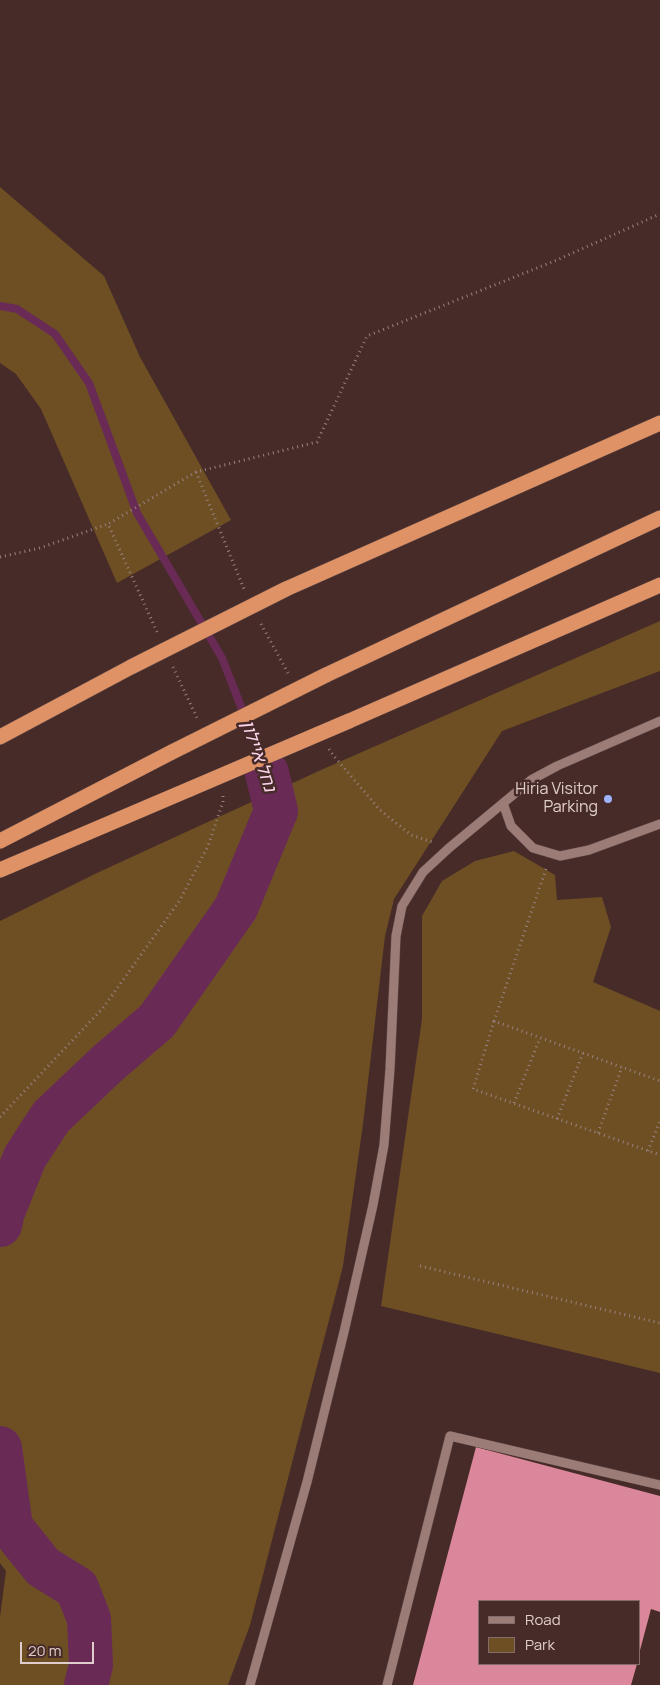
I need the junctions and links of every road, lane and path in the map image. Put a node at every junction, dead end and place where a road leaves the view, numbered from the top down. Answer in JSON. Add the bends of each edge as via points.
{"nodes":[{"id":1,"x":660,"y":214,"type":"edge"},
{"id":2,"x":660,"y":423,"type":"edge"},
{"id":3,"x":119,"y":517,"type":"dead end"},
{"id":4,"x":660,"y":518,"type":"edge"},
{"id":5,"x":108,"y":524,"type":"dead end"},
{"id":6,"x":0,"y":557,"type":"edge"},
{"id":7,"x":660,"y":585,"type":"edge"},
{"id":8,"x":660,"y":721,"type":"edge"},
{"id":9,"x":0,"y":737,"type":"edge"},
{"id":10,"x":503,"y":803,"type":"junction"},
{"id":11,"x":660,"y":824,"type":"edge"},
{"id":12,"x":0,"y":841,"type":"edge"},
{"id":13,"x":551,"y":853,"type":"junction"},
{"id":14,"x":0,"y":870,"type":"edge"},
{"id":15,"x":494,"y":1021,"type":"junction"},
{"id":16,"x":540,"y":1038,"type":"junction"},
{"id":17,"x":582,"y":1053,"type":"junction"},
{"id":18,"x":622,"y":1068,"type":"junction"},
{"id":19,"x":660,"y":1081,"type":"edge"},
{"id":20,"x":514,"y":1103,"type":"junction"},
{"id":21,"x":557,"y":1119,"type":"junction"},
{"id":22,"x":660,"y":1121,"type":"edge"},
{"id":23,"x":598,"y":1133,"type":"junction"},
{"id":24,"x":648,"y":1151,"type":"junction"},
{"id":25,"x":660,"y":1155,"type":"edge"},
{"id":26,"x":420,"y":1266,"type":"dead end"},
{"id":27,"x":660,"y":1323,"type":"edge"},
{"id":28,"x":660,"y":1485,"type":"edge"},
{"id":29,"x":250,"y":1685,"type":"edge"},
{"id":30,"x":387,"y":1685,"type":"edge"}],
"edges":[{"from":1,"to":3,"type":"path","via":[[367,336],[317,442],[196,472]]},
{"from":2,"to":9,"type":"highway","bridge":true,"via":[[286,589]]},
{"from":4,"to":12,"type":"highway","bridge":true,"via":[[326,674]]},
{"from":5,"to":6,"type":"path","via":[[40,548]]},
{"from":7,"to":14,"type":"highway","bridge":true},
{"from":8,"to":10,"type":"street","via":[[557,766],[531,780]]},
{"from":10,"to":13,"type":"street","via":[[511,826],[534,848]]},
{"from":10,"to":29,"type":"street","via":[[423,872],[402,906],[396,936],[384,1145],[344,1332],[307,1482]]},
{"from":11,"to":13,"type":"street","via":[[589,850],[560,856]]},
{"from":13,"to":15,"type":"path"},
{"from":15,"to":16,"type":"path"},
{"from":15,"to":20,"type":"path","via":[[473,1089]]},
{"from":16,"to":17,"type":"path"},
{"from":16,"to":20,"type":"path"},
{"from":17,"to":18,"type":"path"},
{"from":17,"to":21,"type":"path"},
{"from":18,"to":19,"type":"path"},
{"from":18,"to":23,"type":"path"},
{"from":20,"to":21,"type":"path"},
{"from":21,"to":23,"type":"path"},
{"from":22,"to":24,"type":"path"},
{"from":23,"to":24,"type":"path"},
{"from":24,"to":25,"type":"path"},
{"from":26,"to":27,"type":"path"},
{"from":28,"to":30,"type":"street","via":[[450,1436]]}]}
